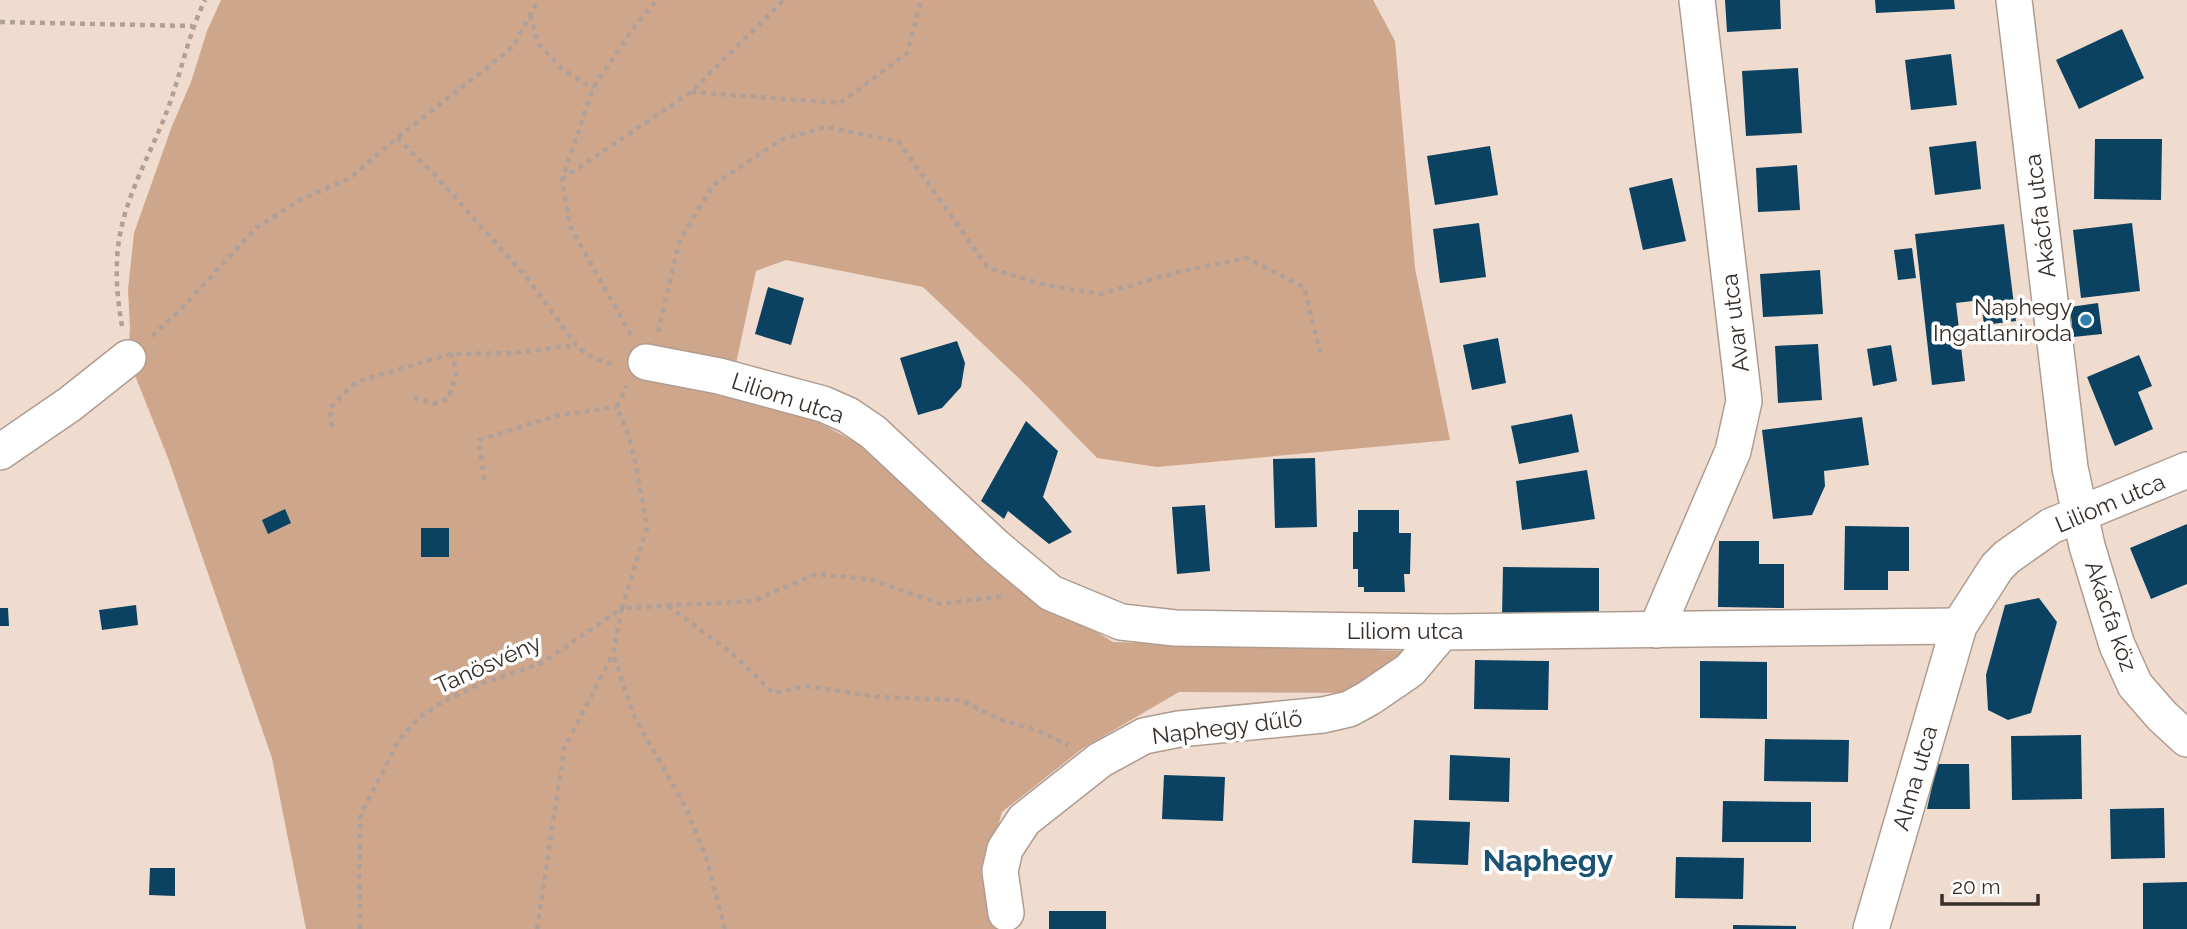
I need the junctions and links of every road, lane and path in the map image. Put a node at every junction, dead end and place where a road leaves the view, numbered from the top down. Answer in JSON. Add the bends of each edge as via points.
{"nodes":[{"id":1,"x":205,"y":0,"type":"edge"},
{"id":2,"x":538,"y":0,"type":"edge"},
{"id":3,"x":657,"y":0,"type":"edge"},
{"id":4,"x":784,"y":0,"type":"edge"},
{"id":5,"x":921,"y":0,"type":"edge"},
{"id":6,"x":1696,"y":0,"type":"edge"},
{"id":7,"x":2024,"y":4,"type":"edge"},
{"id":8,"x":530,"y":14,"type":"junction"},
{"id":9,"x":0,"y":22,"type":"edge"},
{"id":10,"x":192,"y":26,"type":"junction"},
{"id":11,"x":593,"y":88,"type":"junction"},
{"id":12,"x":691,"y":92,"type":"junction"},
{"id":13,"x":397,"y":138,"type":"junction"},
{"id":14,"x":562,"y":180,"type":"junction"},
{"id":15,"x":576,"y":345,"type":"junction"},
{"id":16,"x":1320,"y":352,"type":"dead end"},
{"id":17,"x":451,"y":354,"type":"junction"},
{"id":18,"x":128,"y":358,"type":"junction"},
{"id":19,"x":646,"y":362,"type":"junction"},
{"id":20,"x":414,"y":397,"type":"dead end"},
{"id":21,"x":332,"y":426,"type":"dead end"},
{"id":22,"x":0,"y":452,"type":"edge"},
{"id":23,"x":2187,"y":471,"type":"edge"},
{"id":24,"x":484,"y":480,"type":"dead end"},
{"id":25,"x":2080,"y":515,"type":"junction"},
{"id":26,"x":1052,"y":593,"type":"junction"},
{"id":27,"x":667,"y":605,"type":"junction"},
{"id":28,"x":622,"y":608,"type":"junction"},
{"id":29,"x":1959,"y":626,"type":"junction"},
{"id":30,"x":1656,"y":630,"type":"junction"},
{"id":31,"x":1442,"y":632,"type":"junction"},
{"id":32,"x":613,"y":654,"type":"junction"},
{"id":33,"x":2187,"y":739,"type":"edge"},
{"id":34,"x":1100,"y":760,"type":"junction"},
{"id":35,"x":1006,"y":913,"type":"dead end"},
{"id":36,"x":360,"y":929,"type":"edge"},
{"id":37,"x":537,"y":929,"type":"edge"},
{"id":38,"x":725,"y":929,"type":"edge"},
{"id":39,"x":1871,"y":929,"type":"edge"}],
"edges":[{"from":1,"to":10,"type":"path"},
{"from":2,"to":8,"type":"path"},
{"from":3,"to":11,"type":"path"},
{"from":4,"to":12,"type":"path"},
{"from":5,"to":12,"type":"path","via":[[907,53],[839,103]]},
{"from":6,"to":30,"type":"street","name":"Avar utca","via":[[1744,401],[1733,451]]},
{"from":7,"to":25,"type":"street","name":"Akácfa utca","via":[[2070,468]]},
{"from":8,"to":11,"type":"path","via":[[538,43],[562,69]]},
{"from":8,"to":13,"type":"path","via":[[513,47]]},
{"from":9,"to":10,"type":"path"},
{"from":10,"to":18,"type":"path","via":[[182,69],[122,224],[117,279]]},
{"from":11,"to":14,"type":"path"},
{"from":12,"to":14,"type":"path"},
{"from":13,"to":15,"type":"path","via":[[528,279]]},
{"from":13,"to":18,"type":"path","via":[[350,178],[298,201],[256,228]]},
{"from":14,"to":19,"type":"path","via":[[570,226]]},
{"from":15,"to":17,"type":"path","via":[[514,353]]},
{"from":15,"to":19,"type":"path","via":[[608,363]]},
{"from":16,"to":19,"type":"path","via":[[1304,287],[1246,258],[1101,294],[1045,285],[988,268],[899,142],[826,127],[781,140],[713,185],[679,242],[659,329]]},
{"from":17,"to":20,"type":"path","via":[[457,373],[448,399],[433,404]]},
{"from":17,"to":21,"type":"path","via":[[356,382],[330,408]]},
{"from":18,"to":22,"type":"street"},
{"from":19,"to":26,"type":"street","name":"Liliom utca","via":[[719,376],[848,415],[873,432]]},
{"from":23,"to":25,"type":"street","name":"Liliom utca"},
{"from":24,"to":28,"type":"path","via":[[479,440],[559,415],[617,407],[634,456],[647,528]]},
{"from":25,"to":29,"type":"street","name":"Liliom utca","via":[[2051,526],[2007,557]]},
{"from":25,"to":33,"type":"street","name":"Akácfa köz","via":[[2117,645],[2135,685]]},
{"from":26,"to":27,"type":"path","via":[[941,604],[869,579],[816,574],[753,601]]},
{"from":26,"to":31,"type":"street","name":"Liliom utca","via":[[1121,622],[1175,628]]},
{"from":27,"to":28,"type":"path"},
{"from":27,"to":34,"type":"path","via":[[733,654],[773,694],[806,686],[880,697],[961,700]]},
{"from":28,"to":32,"type":"path"},
{"from":28,"to":36,"type":"path","name":"Tanösvény","via":[[542,663],[443,701],[418,718],[399,740],[361,814]]},
{"from":29,"to":30,"type":"street","name":"Liliom utca"},
{"from":29,"to":39,"type":"street","name":"Alma utca"},
{"from":30,"to":31,"type":"street","name":"Liliom utca"},
{"from":31,"to":34,"type":"street","name":"Naphegy dűlő","via":[[1410,670],[1349,709],[1323,716],[1144,736]]},
{"from":32,"to":37,"type":"path","via":[[564,749]]},
{"from":32,"to":38,"type":"path","via":[[634,716],[685,806],[706,857]]},
{"from":34,"to":35,"type":"street","name":"Naphegy dűlő","via":[[1024,820],[1005,849],[1000,872]]}]}
